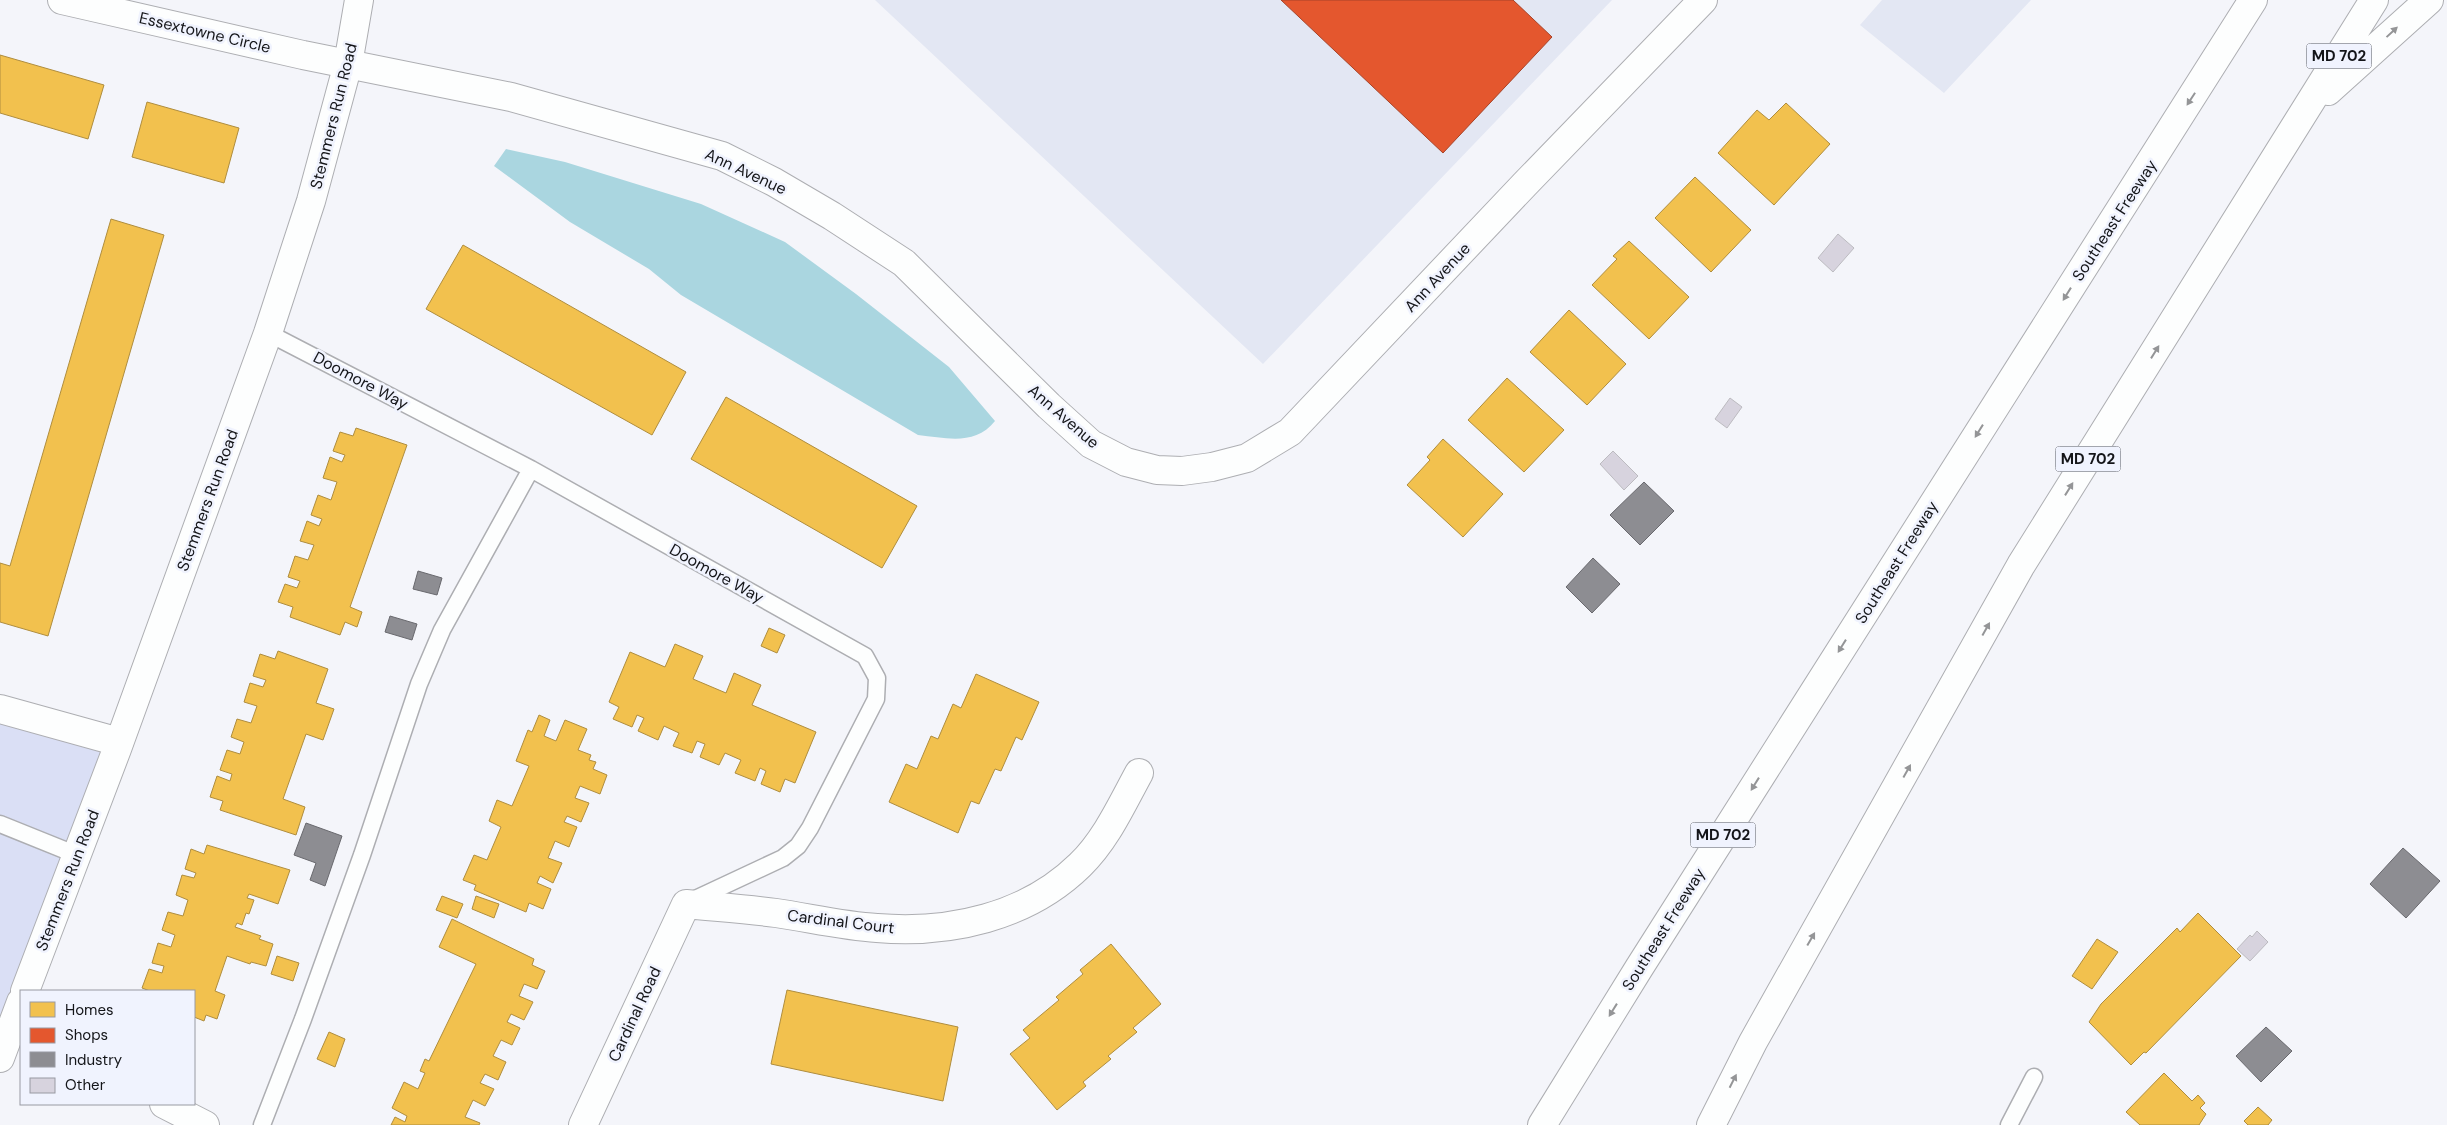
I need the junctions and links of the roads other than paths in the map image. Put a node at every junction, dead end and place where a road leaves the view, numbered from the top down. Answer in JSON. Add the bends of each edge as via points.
{"nodes":[{"id":1,"x":62,"y":0,"type":"edge"},
{"id":2,"x":359,"y":0,"type":"edge"},
{"id":3,"x":1703,"y":0,"type":"edge"},
{"id":4,"x":2236,"y":0,"type":"edge"},
{"id":5,"x":2254,"y":0,"type":"edge"},
{"id":6,"x":2374,"y":0,"type":"edge"},
{"id":7,"x":2429,"y":0,"type":"edge"},
{"id":8,"x":2217,"y":58,"type":"junction"},
{"id":9,"x":348,"y":64,"type":"junction"},
{"id":10,"x":2305,"y":113,"type":"junction"},
{"id":11,"x":268,"y":332,"type":"junction"},
{"id":12,"x":531,"y":469,"type":"junction"},
{"id":13,"x":0,"y":709,"type":"edge"},
{"id":14,"x":120,"y":742,"type":"junction"},
{"id":15,"x":1139,"y":773,"type":"dead end"},
{"id":16,"x":0,"y":824,"type":"edge"},
{"id":17,"x":77,"y":854,"type":"junction"},
{"id":18,"x":686,"y":904,"type":"junction"},
{"id":19,"x":25,"y":990,"type":"edge"},
{"id":20,"x":20,"y":1006,"type":"edge"},
{"id":21,"x":10,"y":1046,"type":"edge"},
{"id":22,"x":2034,"y":1077,"type":"dead end"},
{"id":23,"x":166,"y":1105,"type":"edge"},
{"id":24,"x":205,"y":1125,"type":"edge"},
{"id":25,"x":262,"y":1125,"type":"edge"},
{"id":26,"x":583,"y":1125,"type":"edge"},
{"id":27,"x":1542,"y":1125,"type":"edge"},
{"id":28,"x":1711,"y":1125,"type":"edge"},
{"id":29,"x":2009,"y":1125,"type":"edge"}],
"edges":[{"from":1,"to":9,"type":"main road","name":"Essextowne Circle"},
{"from":2,"to":9,"type":"main road","name":"Stemmers Run Road"},
{"from":3,"to":9,"type":"main road","name":"Ann Avenue","via":[[1290,432],[1247,458],[1182,471],[1157,470],[1126,462],[1091,444],[904,263],[832,216],[722,156],[511,97]]},
{"from":4,"to":8,"type":"main road"},
{"from":5,"to":8,"type":"main road","name":"Southeast Freeway","number":"MD 702"},
{"from":6,"to":10,"type":"main road","number":"MD 702"},
{"from":10,"to":7,"type":"main road","one_way":true},
{"from":8,"to":27,"type":"main road","name":"Southeast Freeway","number":"MD 702","one_way":true},
{"from":9,"to":11,"type":"main road","name":"Stemmers Run Road","via":[[311,201]]},
{"from":28,"to":10,"type":"main road","number":"MD 702","one_way":true,"via":[[1752,1042],[2021,565]]},
{"from":11,"to":12,"type":"lane","name":"Doomore Way"},
{"from":11,"to":14,"type":"main road","name":"Stemmers Run Road"},
{"from":12,"to":18,"type":"lane","name":"Doomore Way","via":[[865,656],[877,678],[876,699],[798,846],[783,858]]},
{"from":12,"to":25,"type":"lane","via":[[442,630],[419,684],[359,864]]},
{"from":13,"to":14,"type":"main road"},
{"from":14,"to":17,"type":"main road","name":"Stemmers Run Road"},
{"from":15,"to":18,"type":"main road","name":"Cardinal Court","via":[[1103,837],[1081,865],[1048,890],[989,919],[942,928],[876,928]]},
{"from":16,"to":17,"type":"lane"},
{"from":17,"to":19,"type":"main road","name":"Stemmers Run Road"},
{"from":18,"to":26,"type":"main road","name":"Cardinal Road"},
{"from":20,"to":21,"type":"main road"},
{"from":22,"to":29,"type":"lane"},
{"from":23,"to":24,"type":"main road"}]}
